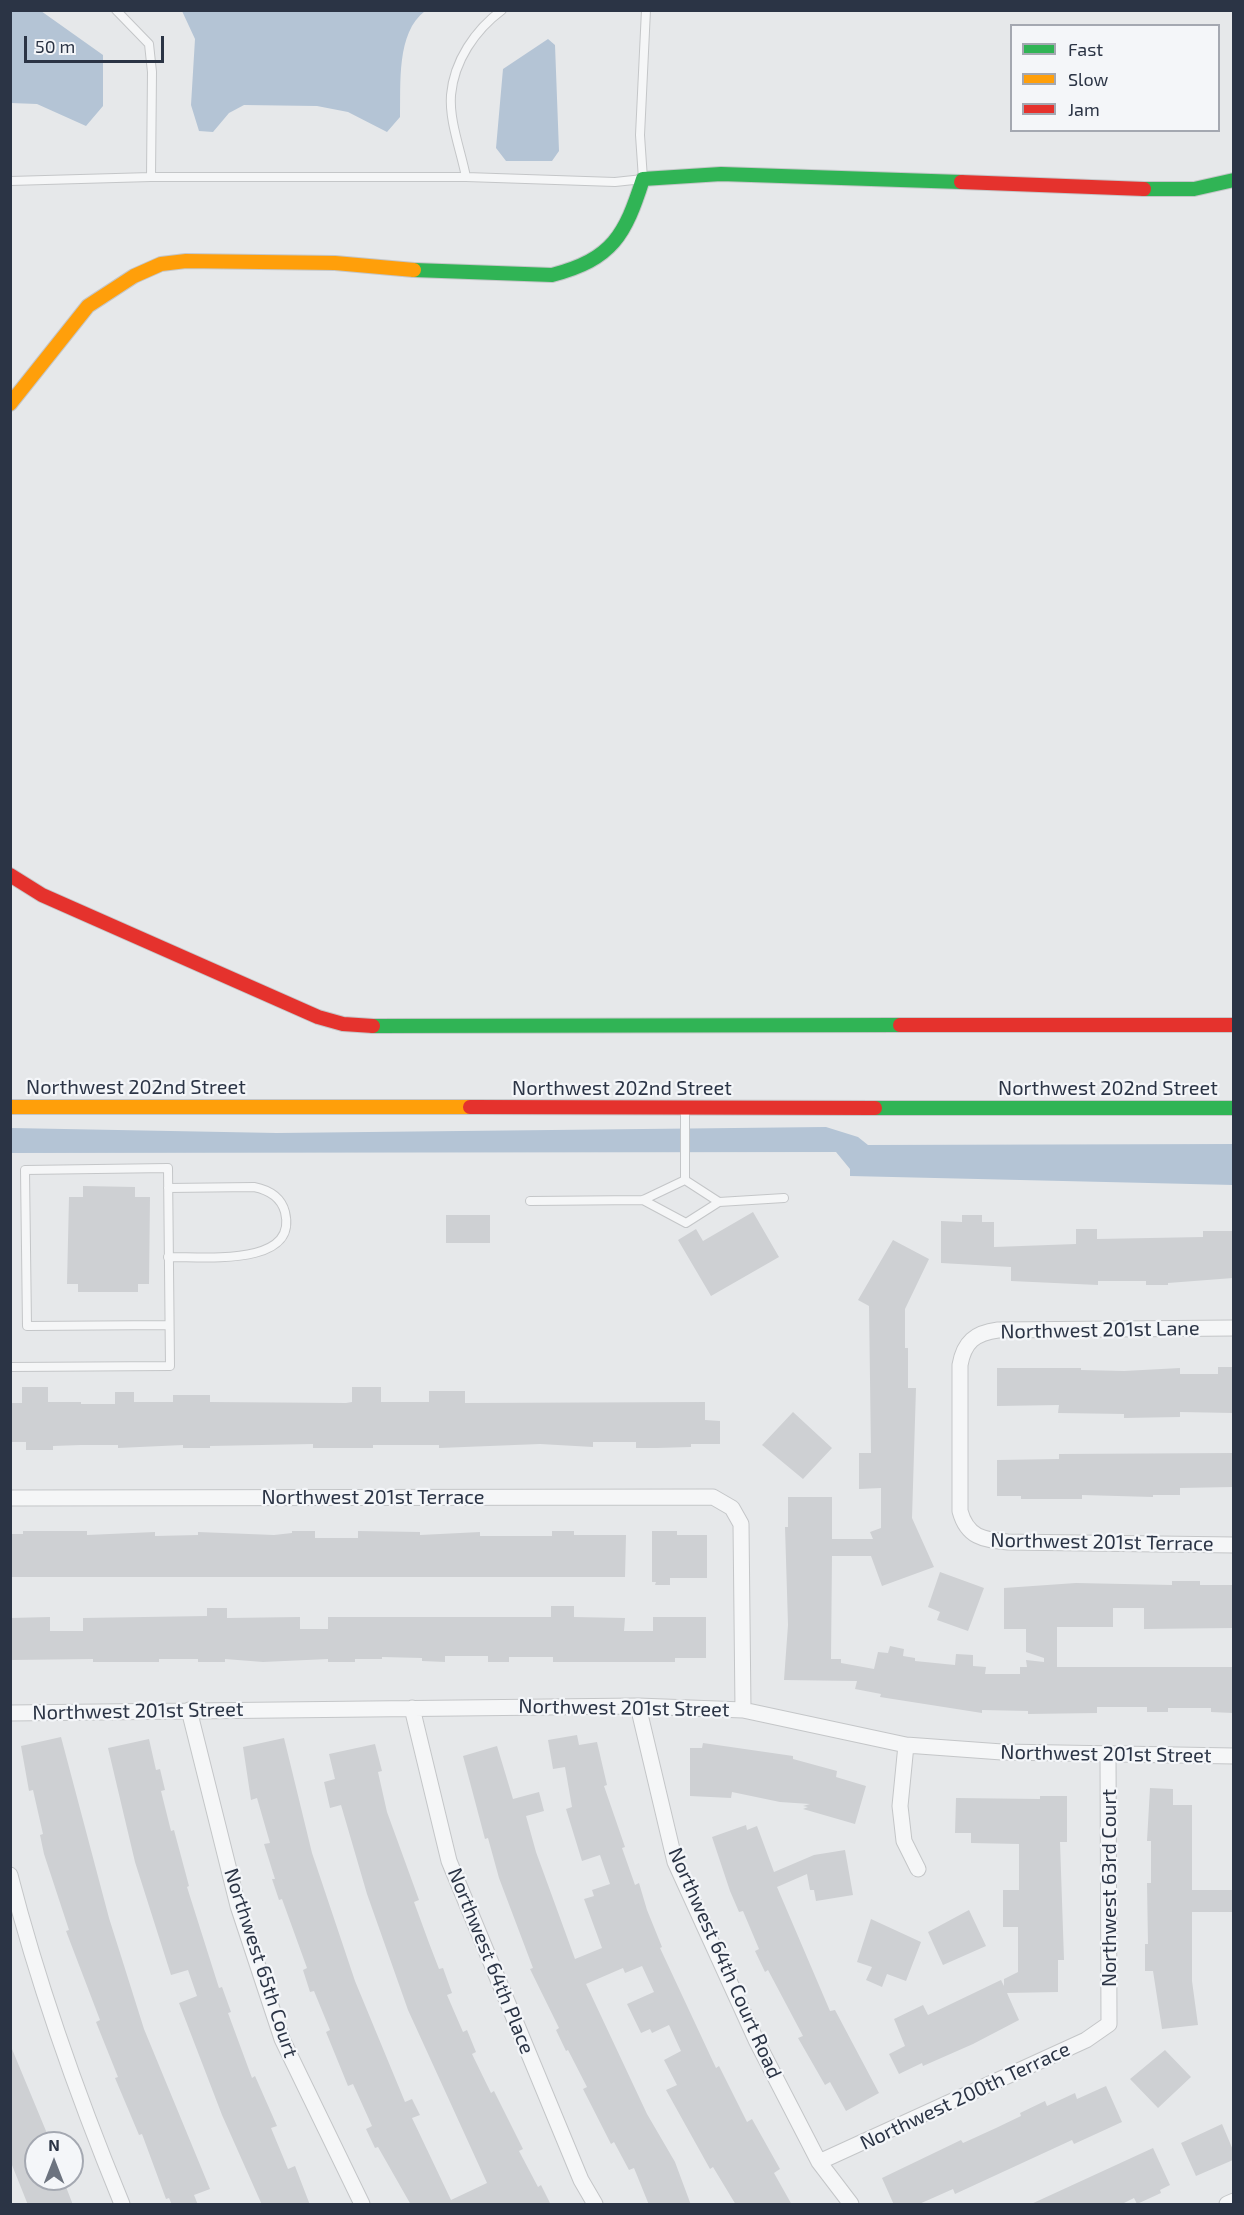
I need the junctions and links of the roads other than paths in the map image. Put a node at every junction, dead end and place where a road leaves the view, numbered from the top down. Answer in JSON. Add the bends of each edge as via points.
{"nodes":[{"id":1,"x":116,"y":10,"type":"edge"},
{"id":2,"x":502,"y":10,"type":"edge"},
{"id":3,"x":646,"y":10,"type":"edge"},
{"id":4,"x":151,"y":177,"type":"junction"},
{"id":5,"x":466,"y":177,"type":"junction"},
{"id":6,"x":643,"y":179,"type":"junction"},
{"id":7,"x":1233,"y":180,"type":"edge"},
{"id":8,"x":10,"y":181,"type":"edge"},
{"id":9,"x":10,"y":404,"type":"edge"},
{"id":10,"x":10,"y":875,"type":"edge"},
{"id":11,"x":1233,"y":1025,"type":"edge"},
{"id":12,"x":10,"y":1107,"type":"edge"},
{"id":13,"x":685,"y":1107,"type":"junction"},
{"id":14,"x":1233,"y":1108,"type":"edge"},
{"id":15,"x":685,"y":1180,"type":"junction"},
{"id":16,"x":168,"y":1188,"type":"junction"},
{"id":17,"x":784,"y":1198,"type":"dead end"},
{"id":18,"x":643,"y":1200,"type":"junction"},
{"id":19,"x":530,"y":1201,"type":"dead end"},
{"id":20,"x":719,"y":1202,"type":"junction"},
{"id":21,"x":168,"y":1257,"type":"junction"},
{"id":22,"x":169,"y":1325,"type":"junction"},
{"id":23,"x":1233,"y":1328,"type":"edge"},
{"id":24,"x":10,"y":1367,"type":"edge"},
{"id":25,"x":10,"y":1498,"type":"edge"},
{"id":26,"x":972,"y":1534,"type":"joint"},
{"id":27,"x":1233,"y":1545,"type":"edge"},
{"id":28,"x":638,"y":1706,"type":"junction"},
{"id":29,"x":411,"y":1708,"type":"junction"},
{"id":30,"x":189,"y":1710,"type":"junction"},
{"id":31,"x":743,"y":1710,"type":"junction"},
{"id":32,"x":10,"y":1713,"type":"edge"},
{"id":33,"x":906,"y":1745,"type":"junction"},
{"id":34,"x":1108,"y":1753,"type":"junction"},
{"id":35,"x":1233,"y":1756,"type":"edge"},
{"id":36,"x":918,"y":1869,"type":"dead end"},
{"id":37,"x":10,"y":1875,"type":"edge"},
{"id":38,"x":1109,"y":2024,"type":"joint"},
{"id":39,"x":819,"y":2163,"type":"junction"},
{"id":40,"x":1233,"y":2201,"type":"edge"},
{"id":41,"x":122,"y":2205,"type":"edge"},
{"id":42,"x":362,"y":2205,"type":"edge"},
{"id":43,"x":595,"y":2205,"type":"edge"},
{"id":44,"x":851,"y":2205,"type":"edge"},
{"id":45,"x":1227,"y":2205,"type":"edge"}],
"edges":[{"from":1,"to":4,"type":"lane","via":[[149,44]]},
{"from":2,"to":5,"type":"lane","via":[[465,48],[451,94]]},
{"from":3,"to":6,"type":"lane","via":[[640,135]]},
{"from":4,"to":5,"type":"lane"},
{"from":4,"to":8,"type":"lane"},
{"from":5,"to":6,"type":"lane","via":[[615,182]]},
{"from":6,"to":7,"type":"street","via":[[721,174],[1157,189],[1194,189]]},
{"from":6,"to":9,"type":"street","via":[[628,225],[617,238],[595,257],[572,270],[552,275],[402,270],[335,263],[161,264],[134,276],[88,306]]},
{"from":10,"to":11,"type":"street","via":[[42,894],[292,1006],[343,1024]]},
{"from":12,"to":13,"type":"street","name":"Northwest 202nd Street"},
{"from":13,"to":14,"type":"street","name":"Northwest 202nd Street"},
{"from":13,"to":15,"type":"lane"},
{"from":15,"to":18,"type":"lane"},
{"from":15,"to":20,"type":"lane"},
{"from":16,"to":21,"type":"lane"},
{"from":16,"to":21,"type":"lane","via":[[265,1190],[282,1204],[286,1225],[276,1244],[256,1254]]},
{"from":16,"to":22,"type":"lane","via":[[168,1168],[25,1170],[27,1326]]},
{"from":17,"to":20,"type":"lane"},
{"from":18,"to":19,"type":"lane"},
{"from":18,"to":20,"type":"lane","via":[[686,1223]]},
{"from":21,"to":22,"type":"lane"},
{"from":22,"to":24,"type":"lane","via":[[170,1366]]},
{"from":23,"to":26,"type":"street","name":"Northwest 201st Lane","via":[[998,1330],[982,1332],[969,1341],[960,1365],[960,1510],[963,1523]]},
{"from":25,"to":31,"type":"street","name":"Northwest 201st Terrace","via":[[713,1497],[732,1508],[741,1524]]},
{"from":26,"to":27,"type":"street","name":"Northwest 201st Terrace","via":[[984,1540],[1008,1542]]},
{"from":28,"to":29,"type":"street","name":"Northwest 201st Street"},
{"from":28,"to":31,"type":"street","name":"Northwest 201st Street"},
{"from":28,"to":39,"type":"street","name":"Northwest 64th Court Road","via":[[675,1862],[756,2040]]},
{"from":29,"to":30,"type":"street","name":"Northwest 201st Street"},
{"from":29,"to":43,"type":"street","name":"Northwest 64th Place","via":[[449,1861],[581,2180]]},
{"from":30,"to":32,"type":"street","name":"Northwest 201st Street"},
{"from":30,"to":42,"type":"street","name":"Northwest 65th Court","via":[[238,1906],[282,2039]]},
{"from":31,"to":33,"type":"street","name":"Northwest 201st Street"},
{"from":33,"to":34,"type":"street","name":"Northwest 201st Street","via":[[1002,1752]]},
{"from":33,"to":36,"type":"street","via":[[900,1806],[904,1841]]},
{"from":34,"to":35,"type":"street","name":"Northwest 201st Street"},
{"from":34,"to":38,"type":"street","name":"Northwest 63rd Court"},
{"from":37,"to":41,"type":"street","via":[[29,1948],[80,2101]]},
{"from":38,"to":39,"type":"street","name":"Northwest 200th Terrace","via":[[1086,2040]]},
{"from":39,"to":44,"type":"street","name":"Northwest 64th Court Road"},
{"from":40,"to":45,"type":"street"}]}
